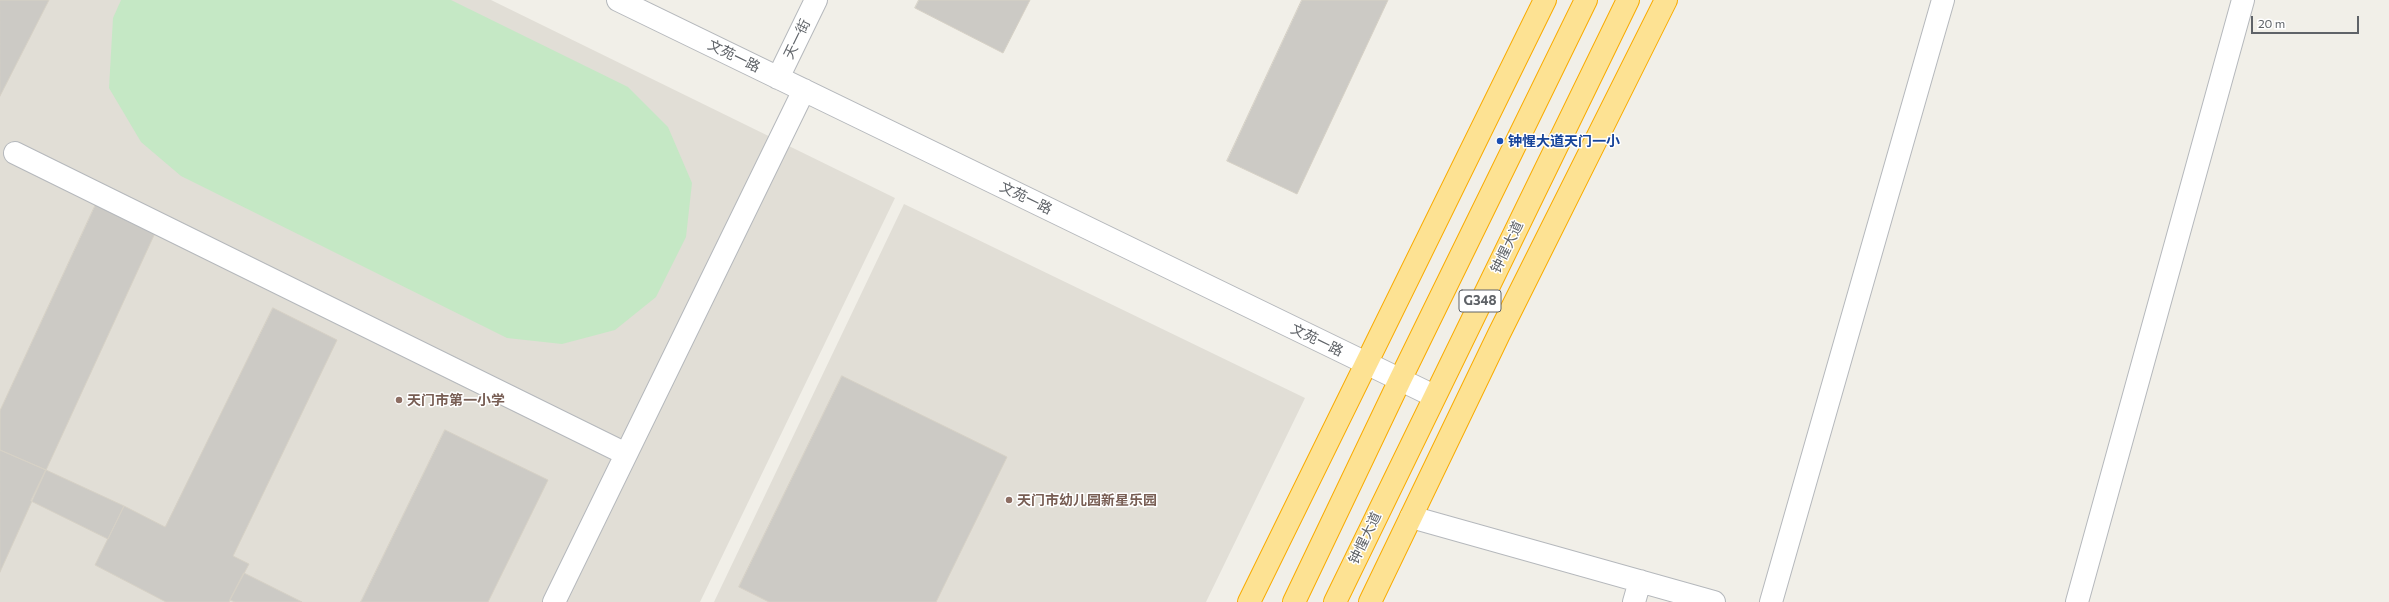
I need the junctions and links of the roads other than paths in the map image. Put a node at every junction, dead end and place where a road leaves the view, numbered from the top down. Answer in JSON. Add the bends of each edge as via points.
{"nodes":[{"id":1,"x":618,"y":0,"type":"edge"},
{"id":2,"x":816,"y":0,"type":"edge"},
{"id":3,"x":1545,"y":0,"type":"edge"},
{"id":4,"x":1586,"y":0,"type":"edge"},
{"id":5,"x":1628,"y":0,"type":"edge"},
{"id":6,"x":1666,"y":0,"type":"edge"},
{"id":7,"x":1943,"y":0,"type":"edge"},
{"id":8,"x":2243,"y":0,"type":"edge"},
{"id":9,"x":778,"y":78,"type":"junction"},
{"id":10,"x":804,"y":90,"type":"junction"},
{"id":11,"x":15,"y":153,"type":"dead end"},
{"id":12,"x":1366,"y":363,"type":"junction"},
{"id":13,"x":1400,"y":380,"type":"junction"},
{"id":14,"x":1434,"y":396,"type":"junction"},
{"id":15,"x":626,"y":454,"type":"junction"},
{"id":16,"x":1411,"y":517,"type":"junction"},
{"id":17,"x":1640,"y":581,"type":"junction"},
{"id":18,"x":554,"y":602,"type":"edge"},
{"id":19,"x":1249,"y":602,"type":"edge"},
{"id":20,"x":1294,"y":602,"type":"edge"},
{"id":21,"x":1335,"y":602,"type":"edge"},
{"id":22,"x":1370,"y":602,"type":"edge"},
{"id":23,"x":1634,"y":602,"type":"edge"},
{"id":24,"x":1714,"y":602,"type":"edge"},
{"id":25,"x":1771,"y":602,"type":"edge"},
{"id":26,"x":2077,"y":602,"type":"edge"}],
"edges":[{"from":1,"to":9,"type":"street","name":"文苑一路"},
{"from":2,"to":9,"type":"street","name":"天一街"},
{"from":3,"to":12,"type":"highway"},
{"from":4,"to":13,"type":"highway","number":"G348"},
{"from":5,"to":14,"type":"highway","name":"钟惺大道","number":"G348"},
{"from":6,"to":16,"type":"highway","via":[[1499,334]]},
{"from":7,"to":25,"type":"street"},
{"from":8,"to":26,"type":"street"},
{"from":9,"to":10,"type":"street","name":"文苑一路"},
{"from":10,"to":12,"type":"street","name":"文苑一路"},
{"from":10,"to":15,"type":"street"},
{"from":11,"to":15,"type":"street"},
{"from":12,"to":13,"type":"street","name":"文苑一路"},
{"from":12,"to":19,"type":"highway"},
{"from":13,"to":14,"type":"street","name":"文苑一路"},
{"from":13,"to":20,"type":"highway","number":"G348"},
{"from":14,"to":21,"type":"highway","name":"钟惺大道","number":"G348"},
{"from":15,"to":18,"type":"street"},
{"from":16,"to":17,"type":"street"},
{"from":16,"to":22,"type":"highway"},
{"from":17,"to":23,"type":"street"},
{"from":17,"to":24,"type":"street"}]}
